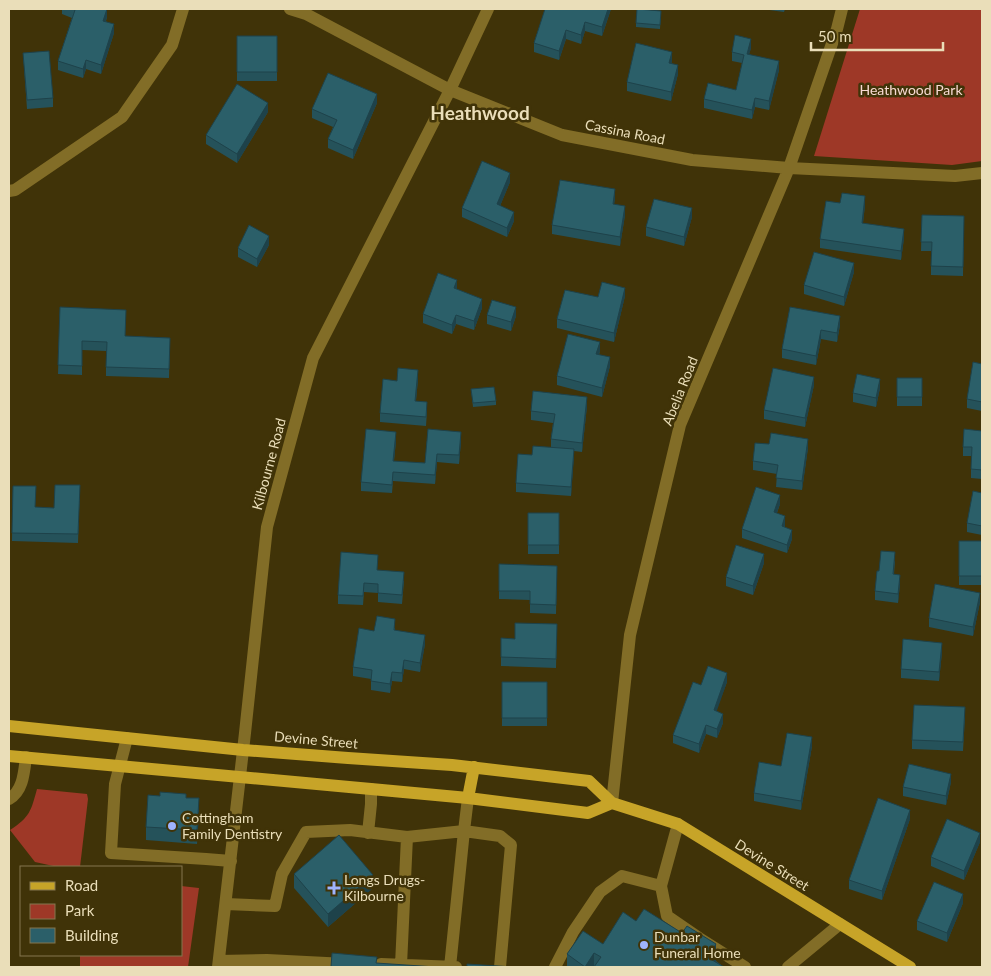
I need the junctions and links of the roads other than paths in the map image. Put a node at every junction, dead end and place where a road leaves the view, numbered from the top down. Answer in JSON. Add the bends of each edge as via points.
{"nodes":[{"id":1,"x":183,"y":9,"type":"edge"},
{"id":2,"x":290,"y":9,"type":"edge"},
{"id":3,"x":488,"y":9,"type":"edge"},
{"id":4,"x":842,"y":9,"type":"edge"},
{"id":5,"x":450,"y":90,"type":"junction"},
{"id":6,"x":789,"y":168,"type":"junction"},
{"id":7,"x":982,"y":173,"type":"edge"},
{"id":8,"x":9,"y":191,"type":"edge"},
{"id":9,"x":9,"y":726,"type":"edge"},
{"id":10,"x":127,"y":738,"type":"junction"},
{"id":11,"x":243,"y":750,"type":"junction"},
{"id":12,"x":9,"y":756,"type":"edge"},
{"id":13,"x":26,"y":757,"type":"junction"},
{"id":14,"x":120,"y":766,"type":"junction"},
{"id":15,"x":474,"y":767,"type":"junction"},
{"id":16,"x":240,"y":777,"type":"junction"},
{"id":17,"x":371,"y":789,"type":"junction"},
{"id":18,"x":468,"y":798,"type":"junction"},
{"id":19,"x":9,"y":799,"type":"edge"},
{"id":20,"x":612,"y":803,"type":"junction"},
{"id":21,"x":678,"y":824,"type":"junction"},
{"id":22,"x":464,"y":831,"type":"junction"},
{"id":23,"x":368,"y":833,"type":"junction"},
{"id":24,"x":407,"y":838,"type":"junction"},
{"id":25,"x":231,"y":862,"type":"junction"},
{"id":26,"x":661,"y":886,"type":"junction"},
{"id":27,"x":226,"y":904,"type":"junction"},
{"id":28,"x":840,"y":924,"type":"junction"},
{"id":29,"x":219,"y":964,"type":"edge"},
{"id":30,"x":266,"y":964,"type":"edge"},
{"id":31,"x":401,"y":964,"type":"junction"},
{"id":32,"x":314,"y":965,"type":"edge"},
{"id":33,"x":450,"y":967,"type":"edge"},
{"id":34,"x":456,"y":967,"type":"edge"},
{"id":35,"x":500,"y":967,"type":"edge"},
{"id":36,"x":555,"y":967,"type":"edge"},
{"id":37,"x":745,"y":967,"type":"edge"},
{"id":38,"x":788,"y":967,"type":"edge"},
{"id":39,"x":910,"y":967,"type":"edge"}],
"edges":[{"from":1,"to":8,"type":"street","via":[[172,45],[122,117]]},
{"from":2,"to":5,"type":"street","name":"Cassina Road","via":[[306,14]]},
{"from":3,"to":5,"type":"street","name":"Kilbourne Road"},
{"from":4,"to":6,"type":"street","name":"Abelia Road"},
{"from":5,"to":6,"type":"street","name":"Cassina Road","via":[[562,135],[692,160]]},
{"from":5,"to":11,"type":"street","name":"Kilbourne Road","via":[[313,358],[267,527]]},
{"from":6,"to":7,"type":"street","name":"Cassina Road","via":[[955,176]]},
{"from":6,"to":20,"type":"street","name":"Abelia Road","via":[[680,425],[630,635]]},
{"from":9,"to":10,"type":"main road","name":"Devine Street"},
{"from":10,"to":11,"type":"main road","name":"Devine Street"},
{"from":10,"to":14,"type":"street"},
{"from":11,"to":15,"type":"main road","name":"Devine Street"},
{"from":11,"to":16,"type":"street","name":"Kilbourne Road"},
{"from":12,"to":13,"type":"main road"},
{"from":13,"to":14,"type":"main road"},
{"from":13,"to":19,"type":"street","via":[[18,793]]},
{"from":14,"to":16,"type":"main road"},
{"from":14,"to":25,"type":"street","via":[[115,784],[112,853]]},
{"from":15,"to":18,"type":"main road"},
{"from":15,"to":20,"type":"main road","name":"Devine Street","via":[[589,781]]},
{"from":16,"to":17,"type":"main road"},
{"from":16,"to":25,"type":"street","name":"Kilbourne Road"},
{"from":17,"to":18,"type":"main road"},
{"from":17,"to":23,"type":"street"},
{"from":18,"to":20,"type":"main road","via":[[588,813]]},
{"from":18,"to":22,"type":"street"},
{"from":20,"to":21,"type":"main road","name":"Devine Street"},
{"from":21,"to":26,"type":"street"},
{"from":21,"to":28,"type":"main road","name":"Devine Street"},
{"from":22,"to":24,"type":"street"},
{"from":22,"to":33,"type":"street"},
{"from":22,"to":35,"type":"street","via":[[500,836],[511,845]]},
{"from":23,"to":24,"type":"street"},
{"from":23,"to":27,"type":"street","via":[[350,830],[306,832],[282,874],[275,906]]},
{"from":24,"to":31,"type":"street"},
{"from":25,"to":27,"type":"street","name":"Kilbourne Road"},
{"from":26,"to":36,"type":"street","via":[[622,876],[600,892],[573,932]]},
{"from":26,"to":37,"type":"street","via":[[667,916]]},
{"from":27,"to":29,"type":"street","name":"Kilbourne Road"},
{"from":28,"to":38,"type":"street"},
{"from":28,"to":39,"type":"main road","name":"Devine Street"},
{"from":29,"to":30,"type":"street"},
{"from":30,"to":32,"type":"street"},
{"from":31,"to":32,"type":"street"},
{"from":31,"to":33,"type":"street"},
{"from":33,"to":34,"type":"street"}]}
